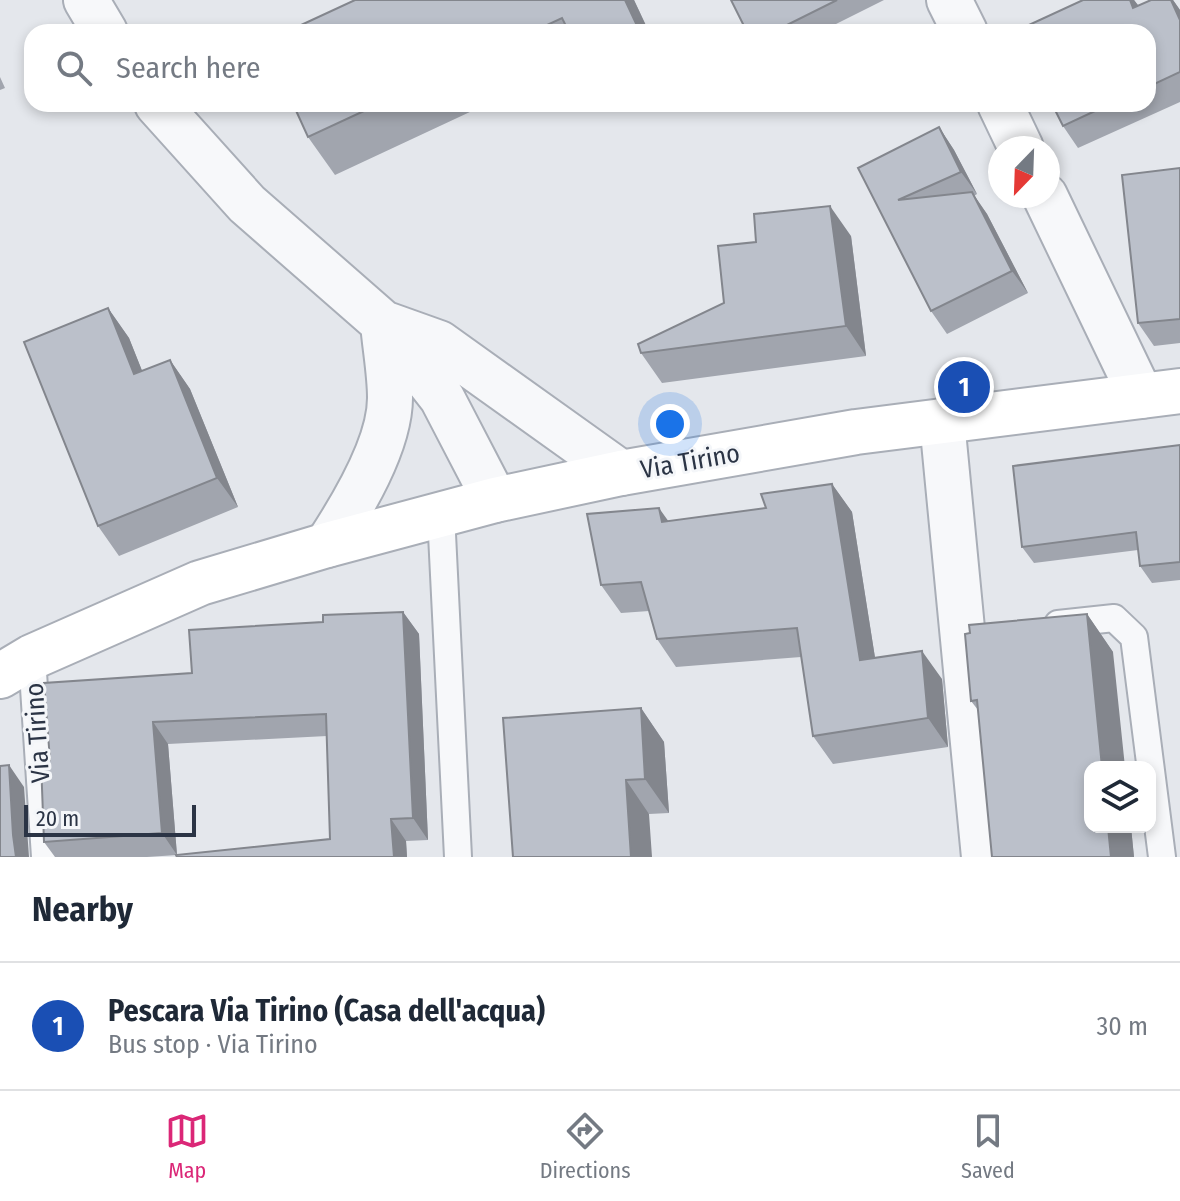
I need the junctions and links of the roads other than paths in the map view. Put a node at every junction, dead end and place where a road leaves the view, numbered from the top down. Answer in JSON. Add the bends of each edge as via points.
{"nodes":[{"id":1,"x":86,"y":0,"type":"edge"},
{"id":2,"x":949,"y":0,"type":"edge"},
{"id":3,"x":100,"y":24,"type":"edge"},
{"id":4,"x":961,"y":24,"type":"edge"},
{"id":5,"x":164,"y":112,"type":"edge"},
{"id":6,"x":1004,"y":112,"type":"edge"},
{"id":7,"x":1015,"y":136,"type":"edge"},
{"id":8,"x":1052,"y":208,"type":"edge"},
{"id":9,"x":383,"y":323,"type":"junction"},
{"id":10,"x":1161,"y":393,"type":"edge"},
{"id":11,"x":942,"y":421,"type":"junction"},
{"id":12,"x":621,"y":473,"type":"junction"},
{"id":13,"x":495,"y":500,"type":"junction"},
{"id":14,"x":441,"y":514,"type":"junction"},
{"id":15,"x":327,"y":545,"type":"junction"},
{"id":16,"x":1038,"y":626,"type":"edge"},
{"id":17,"x":16,"y":667,"type":"edge"},
{"id":18,"x":45,"y":857,"type":"edge"},
{"id":19,"x":458,"y":857,"type":"edge"},
{"id":20,"x":984,"y":857,"type":"edge"},
{"id":21,"x":1162,"y":857,"type":"edge"}],
"edges":[{"from":1,"to":3,"type":"street"},
{"from":2,"to":4,"type":"street"},
{"from":5,"to":9,"type":"street","via":[[247,204]]},
{"from":6,"to":7,"type":"street"},
{"from":8,"to":10,"type":"street"},
{"from":9,"to":12,"type":"street","via":[[439,343]]},
{"from":9,"to":13,"type":"street","via":[[442,398]]},
{"from":9,"to":15,"type":"street","via":[[391,400],[379,449],[355,503]]},
{"from":10,"to":11,"type":"street","name":"Via Tirino"},
{"from":11,"to":12,"type":"street","name":"Via Tirino"},
{"from":11,"to":20,"type":"street","via":[[978,633]]},
{"from":12,"to":13,"type":"street","name":"Via Tirino"},
{"from":13,"to":14,"type":"street","name":"Via Tirino"},
{"from":14,"to":15,"type":"street","name":"Via Tirino"},
{"from":14,"to":19,"type":"lane"},
{"from":15,"to":17,"type":"street","name":"Via Tirino","via":[[200,583]]},
{"from":16,"to":21,"type":"lane","via":[[1114,618],[1134,637]]},
{"from":17,"to":18,"type":"lane","name":"Via Tirino"}]}
